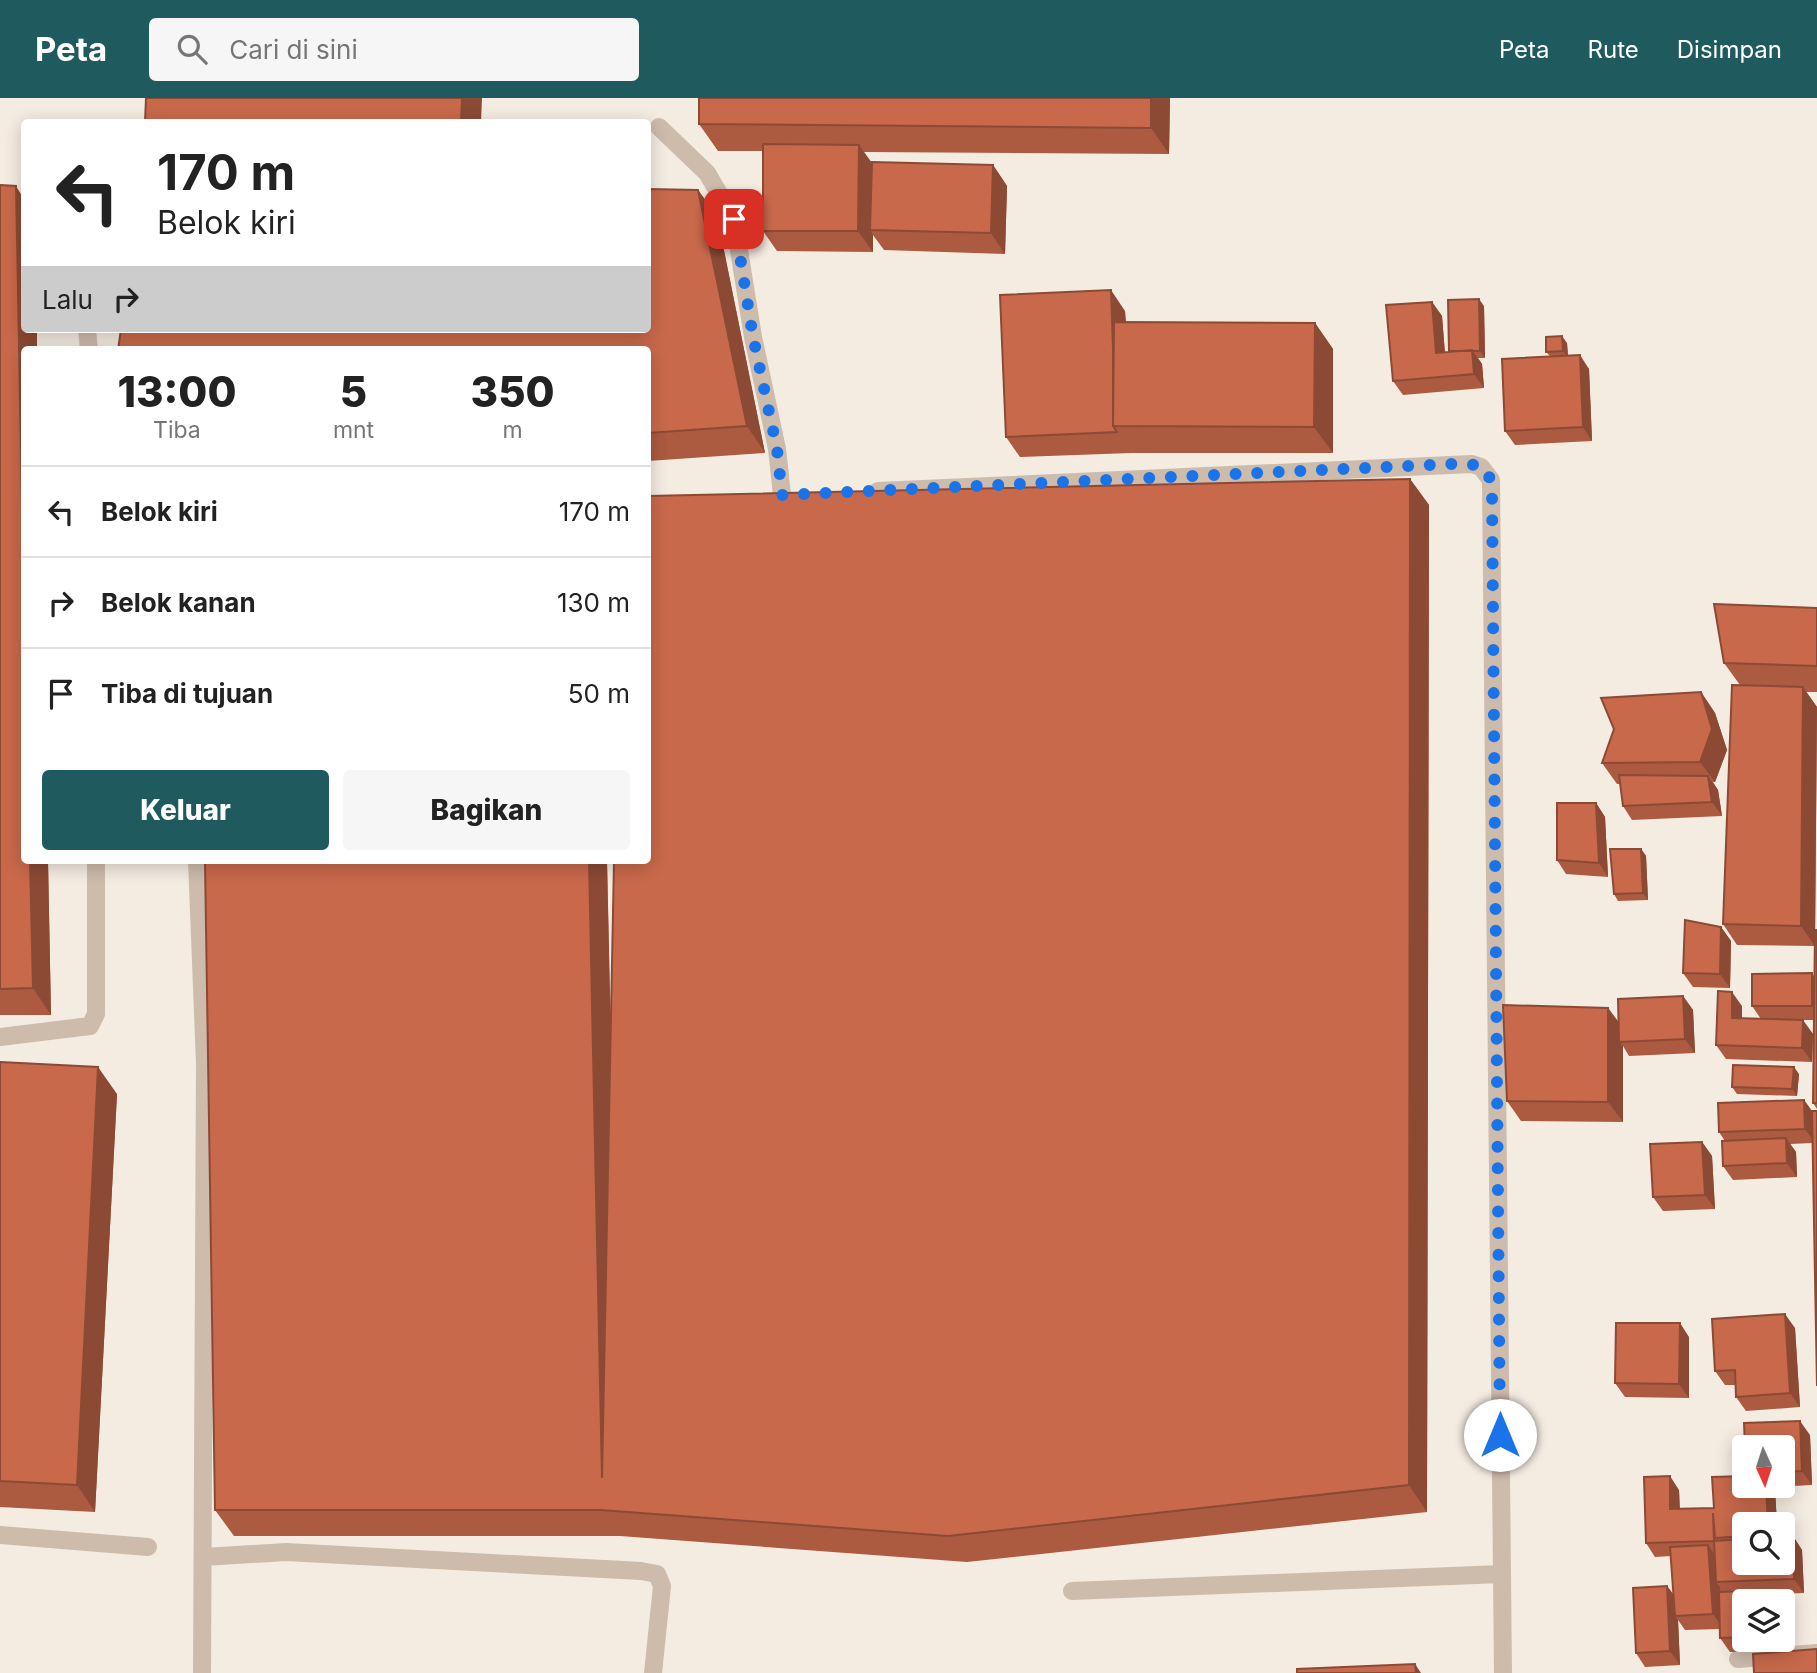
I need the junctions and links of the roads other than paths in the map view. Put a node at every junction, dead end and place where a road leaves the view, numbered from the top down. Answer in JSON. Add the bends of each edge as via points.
{"nodes":[{"id":1,"x":659,"y":127,"type":"dead end"},
{"id":2,"x":864,"y":492,"type":"edge"},
{"id":3,"x":782,"y":495,"type":"edge"},
{"id":4,"x":96,"y":864,"type":"edge"},
{"id":5,"x":197,"y":864,"type":"edge"},
{"id":6,"x":0,"y":1037,"type":"edge"},
{"id":7,"x":0,"y":1535,"type":"edge"},
{"id":8,"x":148,"y":1546,"type":"dead end"},
{"id":9,"x":204,"y":1557,"type":"junction"},
{"id":10,"x":1501,"y":1574,"type":"junction"},
{"id":11,"x":1072,"y":1591,"type":"dead end"},
{"id":12,"x":1817,"y":1653,"type":"edge"},
{"id":13,"x":1738,"y":1659,"type":"dead end"},
{"id":14,"x":202,"y":1673,"type":"edge"},
{"id":15,"x":653,"y":1673,"type":"edge"},
{"id":16,"x":1503,"y":1673,"type":"edge"}],
"edges":[{"from":1,"to":3,"type":"street","via":[[707,173],[734,219]]},
{"from":2,"to":10,"type":"street","via":[[1472,464],[1492,480]]},
{"from":4,"to":6,"type":"street","via":[[96,1014],[90,1026]]},
{"from":5,"to":9,"type":"street","via":[[205,1063]]},
{"from":7,"to":8,"type":"street"},
{"from":9,"to":14,"type":"street"},
{"from":9,"to":15,"type":"street","via":[[286,1552],[657,1574],[662,1587]]},
{"from":10,"to":11,"type":"street"},
{"from":10,"to":16,"type":"street"},
{"from":12,"to":13,"type":"street"}]}
